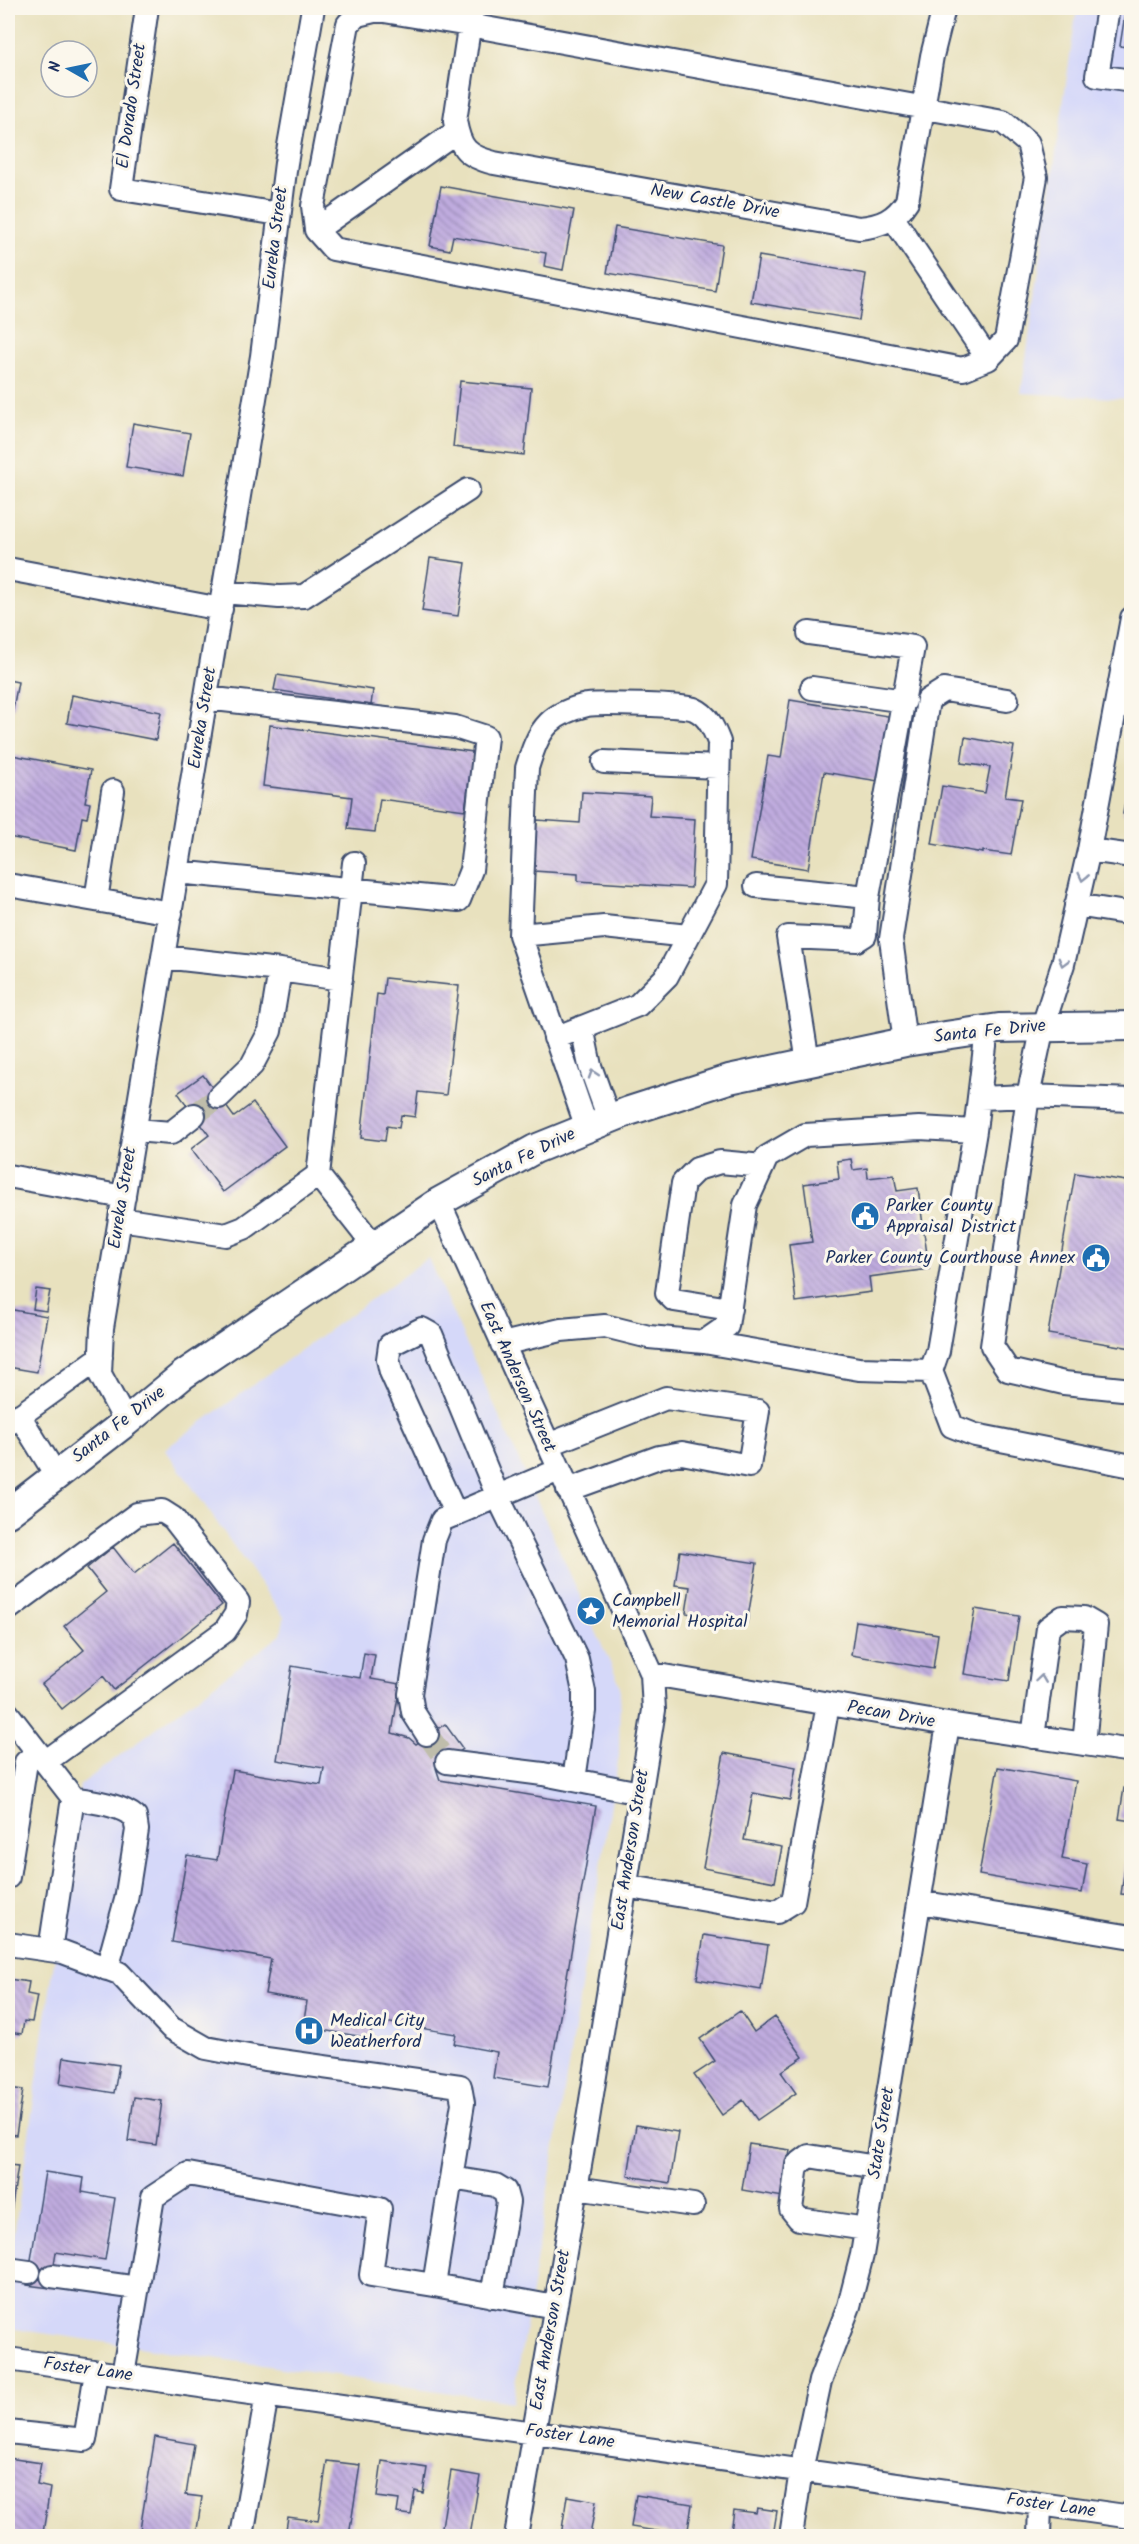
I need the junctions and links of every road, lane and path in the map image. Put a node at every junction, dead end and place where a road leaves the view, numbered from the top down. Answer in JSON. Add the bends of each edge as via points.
{"nodes":[{"id":1,"x":147,"y":8,"type":"edge"},
{"id":2,"x":313,"y":8,"type":"edge"},
{"id":3,"x":944,"y":8,"type":"edge"},
{"id":4,"x":1108,"y":8,"type":"edge"},
{"id":5,"x":471,"y":16,"type":"edge"},
{"id":6,"x":1131,"y":81,"type":"edge"},
{"id":7,"x":923,"y":109,"type":"junction"},
{"id":8,"x":457,"y":131,"type":"junction"},
{"id":9,"x":279,"y":214,"type":"junction"},
{"id":10,"x":893,"y":218,"type":"junction"},
{"id":11,"x":316,"y":230,"type":"junction"},
{"id":12,"x":988,"y":359,"type":"junction"},
{"id":13,"x":468,"y":490,"type":"dead end"},
{"id":14,"x":8,"y":569,"type":"edge"},
{"id":15,"x":222,"y":600,"type":"junction"},
{"id":16,"x":1131,"y":618,"type":"edge"},
{"id":17,"x":809,"y":633,"type":"dead end"},
{"id":18,"x":812,"y":688,"type":"dead end"},
{"id":19,"x":206,"y":698,"type":"junction"},
{"id":20,"x":1007,"y":700,"type":"dead end"},
{"id":21,"x":904,"y":701,"type":"junction"},
{"id":22,"x":604,"y":762,"type":"dead end"},
{"id":23,"x":718,"y":767,"type":"junction"},
{"id":24,"x":112,"y":791,"type":"dead end"},
{"id":25,"x":1089,"y":850,"type":"junction"},
{"id":26,"x":1131,"y":856,"type":"edge"},
{"id":27,"x":354,"y":863,"type":"dead end"},
{"id":28,"x":177,"y":872,"type":"junction"},
{"id":29,"x":8,"y":885,"type":"edge"},
{"id":30,"x":756,"y":886,"type":"dead end"},
{"id":31,"x":351,"y":891,"type":"junction"},
{"id":32,"x":868,"y":897,"type":"junction"},
{"id":33,"x":96,"y":900,"type":"junction"},
{"id":34,"x":1076,"y":905,"type":"junction"},
{"id":35,"x":171,"y":913,"type":"junction"},
{"id":36,"x":1131,"y":914,"type":"edge"},
{"id":37,"x":520,"y":935,"type":"junction"},
{"id":38,"x":688,"y":936,"type":"junction"},
{"id":39,"x":163,"y":957,"type":"junction"},
{"id":40,"x":280,"y":970,"type":"junction"},
{"id":41,"x":341,"y":979,"type":"junction"},
{"id":42,"x":1043,"y":1026,"type":"junction"},
{"id":43,"x":1131,"y":1026,"type":"edge"},
{"id":44,"x":582,"y":1027,"type":"junction"},
{"id":45,"x":987,"y":1030,"type":"junction"},
{"id":46,"x":555,"y":1038,"type":"junction"},
{"id":47,"x":905,"y":1042,"type":"junction"},
{"id":48,"x":808,"y":1062,"type":"junction"},
{"id":49,"x":1028,"y":1096,"type":"junction"},
{"id":50,"x":219,"y":1097,"type":"tunnel mouth"},
{"id":51,"x":980,"y":1098,"type":"junction"},
{"id":52,"x":1131,"y":1100,"type":"edge"},
{"id":53,"x":194,"y":1115,"type":"tunnel mouth"},
{"id":54,"x":598,"y":1123,"type":"junction"},
{"id":55,"x":135,"y":1130,"type":"junction"},
{"id":56,"x":975,"y":1131,"type":"junction"},
{"id":57,"x":763,"y":1166,"type":"junction"},
{"id":58,"x":318,"y":1175,"type":"junction"},
{"id":59,"x":8,"y":1176,"type":"edge"},
{"id":60,"x":439,"y":1202,"type":"junction"},
{"id":61,"x":122,"y":1208,"type":"junction"},
{"id":62,"x":374,"y":1246,"type":"junction"},
{"id":63,"x":730,"y":1309,"type":"junction"},
{"id":64,"x":704,"y":1342,"type":"junction"},
{"id":65,"x":502,"y":1344,"type":"junction"},
{"id":66,"x":100,"y":1357,"type":"junction"},
{"id":67,"x":931,"y":1371,"type":"junction"},
{"id":68,"x":1131,"y":1390,"type":"edge"},
{"id":69,"x":13,"y":1420,"type":"edge"},
{"id":70,"x":126,"y":1422,"type":"junction"},
{"id":71,"x":548,"y":1445,"type":"junction"},
{"id":72,"x":1131,"y":1466,"type":"edge"},
{"id":73,"x":56,"y":1475,"type":"junction"},
{"id":74,"x":564,"y":1480,"type":"junction"},
{"id":75,"x":498,"y":1497,"type":"junction"},
{"id":76,"x":9,"y":1507,"type":"edge"},
{"id":77,"x":456,"y":1515,"type":"junction"},
{"id":78,"x":8,"y":1609,"type":"edge"},
{"id":79,"x":652,"y":1674,"type":"junction"},
{"id":80,"x":828,"y":1704,"type":"junction"},
{"id":81,"x":8,"y":1714,"type":"edge"},
{"id":82,"x":948,"y":1724,"type":"junction"},
{"id":83,"x":427,"y":1734,"type":"tunnel mouth"},
{"id":84,"x":1032,"y":1737,"type":"junction"},
{"id":85,"x":1084,"y":1744,"type":"junction"},
{"id":86,"x":1131,"y":1751,"type":"edge"},
{"id":87,"x":41,"y":1757,"type":"junction"},
{"id":88,"x":447,"y":1762,"type":"dead end"},
{"id":89,"x":574,"y":1780,"type":"junction"},
{"id":90,"x":640,"y":1793,"type":"junction"},
{"id":91,"x":73,"y":1798,"type":"junction"},
{"id":92,"x":8,"y":1877,"type":"edge"},
{"id":93,"x":625,"y":1886,"type":"junction"},
{"id":94,"x":920,"y":1902,"type":"junction"},
{"id":95,"x":1131,"y":1937,"type":"edge"},
{"id":96,"x":8,"y":1944,"type":"edge"},
{"id":97,"x":50,"y":1950,"type":"junction"},
{"id":98,"x":108,"y":1969,"type":"junction"},
{"id":99,"x":876,"y":2167,"type":"junction"},
{"id":100,"x":451,"y":2178,"type":"junction"},
{"id":101,"x":576,"y":2188,"type":"junction"},
{"id":102,"x":693,"y":2205,"type":"dead end"},
{"id":103,"x":866,"y":2229,"type":"junction"},
{"id":104,"x":52,"y":2276,"type":"dead end"},
{"id":105,"x":434,"y":2286,"type":"junction"},
{"id":106,"x":138,"y":2288,"type":"junction"},
{"id":107,"x":492,"y":2295,"type":"junction"},
{"id":108,"x":555,"y":2307,"type":"junction"},
{"id":109,"x":8,"y":2359,"type":"edge"},
{"id":110,"x":96,"y":2372,"type":"junction"},
{"id":111,"x":123,"y":2375,"type":"junction"},
{"id":112,"x":267,"y":2395,"type":"junction"},
{"id":113,"x":8,"y":2432,"type":"edge"},
{"id":114,"x":533,"y":2432,"type":"junction"},
{"id":115,"x":801,"y":2471,"type":"junction"},
{"id":116,"x":1040,"y":2504,"type":"junction"},
{"id":117,"x":1131,"y":2517,"type":"edge"},
{"id":118,"x":242,"y":2536,"type":"edge"},
{"id":119,"x":516,"y":2536,"type":"edge"},
{"id":120,"x":791,"y":2536,"type":"edge"},
{"id":121,"x":1039,"y":2536,"type":"edge"}],
"edges":[{"from":1,"to":9,"type":"street","name":"El Dorado Street","via":[[120,189]]},
{"from":2,"to":9,"type":"street","name":"Eureka Street"},
{"from":3,"to":7,"type":"street"},
{"from":4,"to":6,"type":"street","via":[[1097,76]]},
{"from":5,"to":7,"type":"street"},
{"from":5,"to":8,"type":"street","via":[[456,101]]},
{"from":5,"to":11,"type":"street","via":[[378,10],[357,15],[348,24],[313,206]]},
{"from":7,"to":10,"type":"street","via":[[911,188],[907,201]]},
{"from":7,"to":12,"type":"street","via":[[1003,122],[1028,143],[1036,177],[1006,340]]},
{"from":8,"to":10,"type":"street","name":"New Castle Drive","via":[[467,152],[494,163],[859,228],[874,227]]},
{"from":8,"to":11,"type":"street"},
{"from":9,"to":15,"type":"street","name":"Eureka Street","via":[[262,356]]},
{"from":10,"to":12,"type":"street"},
{"from":11,"to":12,"type":"street","via":[[333,249],[963,369]]},
{"from":13,"to":15,"type":"street","via":[[304,596]]},
{"from":14,"to":15,"type":"street"},
{"from":15,"to":19,"type":"street","name":"Eureka Street"},
{"from":16,"to":25,"type":"street"},
{"from":17,"to":21,"type":"street","via":[[913,647]]},
{"from":18,"to":21,"type":"street"},
{"from":19,"to":28,"type":"street","name":"Eureka Street"},
{"from":19,"to":31,"type":"street","via":[[455,727],[486,737],[471,870],[459,900]]},
{"from":20,"to":47,"type":"street","via":[[944,690],[928,700],[891,939]]},
{"from":21,"to":32,"type":"street"},
{"from":22,"to":23,"type":"street"},
{"from":23,"to":37,"type":"street","via":[[719,742],[711,724],[694,709],[590,704],[572,709],[550,723],[534,744],[527,768]]},
{"from":23,"to":38,"type":"street","via":[[716,884]]},
{"from":24,"to":33,"type":"street"},
{"from":25,"to":26,"type":"street"},
{"from":25,"to":34,"type":"street","one_way":true},
{"from":27,"to":31,"type":"street"},
{"from":28,"to":31,"type":"street"},
{"from":28,"to":35,"type":"street","name":"Eureka Street"},
{"from":29,"to":33,"type":"street"},
{"from":30,"to":32,"type":"street"},
{"from":31,"to":41,"type":"street"},
{"from":32,"to":48,"type":"street","via":[[866,935],[857,940],[788,937]]},
{"from":33,"to":35,"type":"street"},
{"from":34,"to":36,"type":"street"},
{"from":34,"to":42,"type":"street","one_way":true},
{"from":35,"to":39,"type":"street","name":"Eureka Street"},
{"from":37,"to":38,"type":"street","via":[[604,927]]},
{"from":37,"to":46,"type":"street"},
{"from":38,"to":44,"type":"street","via":[[667,975],[638,1005]]},
{"from":39,"to":40,"type":"street"},
{"from":39,"to":55,"type":"street","name":"Eureka Street"},
{"from":40,"to":41,"type":"street"},
{"from":40,"to":50,"type":"street","via":[[270,1031],[252,1065]]},
{"from":41,"to":58,"type":"street"},
{"from":42,"to":43,"type":"main road","name":"Santa Fe Drive"},
{"from":42,"to":45,"type":"main road","name":"Santa Fe Drive"},
{"from":42,"to":49,"type":"street"},
{"from":44,"to":46,"type":"street"},
{"from":54,"to":44,"type":"street","one_way":true},
{"from":45,"to":47,"type":"main road","name":"Santa Fe Drive"},
{"from":45,"to":51,"type":"street"},
{"from":46,"to":54,"type":"street"},
{"from":47,"to":48,"type":"main road","name":"Santa Fe Drive"},
{"from":48,"to":54,"type":"main road","name":"Santa Fe Drive","via":[[729,1079]]},
{"from":49,"to":51,"type":"street"},
{"from":49,"to":52,"type":"street"},
{"from":49,"to":68,"type":"street","via":[[992,1346],[1008,1370],[1064,1383]]},
{"from":51,"to":56,"type":"street"},
{"from":53,"to":55,"type":"street","via":[[171,1133]]},
{"from":54,"to":60,"type":"main road","name":"Santa Fe Drive","via":[[535,1149]]},
{"from":55,"to":61,"type":"street","name":"Eureka Street"},
{"from":56,"to":57,"type":"street","via":[[919,1128],[805,1135],[767,1157]]},
{"from":56,"to":67,"type":"street","via":[[938,1351]]},
{"from":57,"to":63,"type":"street","via":[[745,1206]]},
{"from":57,"to":63,"type":"street","via":[[720,1162],[697,1169],[683,1183],[667,1293],[674,1300]]},
{"from":58,"to":61,"type":"street","via":[[244,1228],[226,1235]]},
{"from":58,"to":62,"type":"street"},
{"from":59,"to":61,"type":"street"},
{"from":60,"to":62,"type":"main road","name":"Santa Fe Drive"},
{"from":60,"to":65,"type":"street","name":"East Anderson Street"},
{"from":61,"to":66,"type":"street","name":"Eureka Street"},
{"from":62,"to":70,"type":"main road","name":"Santa Fe Drive","via":[[183,1375]]},
{"from":63,"to":64,"type":"street","via":[[727,1326]]},
{"from":64,"to":65,"type":"street","via":[[649,1337],[605,1326],[561,1330]]},
{"from":64,"to":67,"type":"street","via":[[859,1370]]},
{"from":65,"to":71,"type":"street","name":"East Anderson Street"},
{"from":66,"to":69,"type":"street"},
{"from":66,"to":70,"type":"street","name":"Eureka Street","via":[[100,1374]]},
{"from":67,"to":72,"type":"street","via":[[952,1426],[975,1435]]},
{"from":69,"to":73,"type":"street"},
{"from":70,"to":73,"type":"main road","name":"Santa Fe Drive"},
{"from":71,"to":74,"type":"street","name":"East Anderson Street"},
{"from":71,"to":74,"type":"street","via":[[666,1398],[758,1411],[749,1466],[682,1453]]},
{"from":73,"to":76,"type":"main road","name":"Santa Fe Drive"},
{"from":74,"to":75,"type":"street"},
{"from":74,"to":79,"type":"street","name":"East Anderson Street"},
{"from":75,"to":77,"type":"street"},
{"from":75,"to":77,"type":"street","via":[[431,1334],[422,1329],[414,1331],[390,1345],[388,1359]]},
{"from":75,"to":89,"type":"street","via":[[577,1659],[584,1711]]},
{"from":77,"to":83,"type":"street","via":[[442,1520],[434,1540],[410,1694],[413,1712]]},
{"from":78,"to":87,"type":"street","via":[[137,1514],[162,1511],[173,1518],[238,1602],[236,1614],[225,1631]]},
{"from":79,"to":80,"type":"street","name":"Pecan Drive"},
{"from":79,"to":90,"type":"street","name":"East Anderson Street","via":[[654,1710]]},
{"from":80,"to":82,"type":"street","name":"Pecan Drive"},
{"from":80,"to":93,"type":"street","via":[[793,1902],[777,1912]]},
{"from":81,"to":87,"type":"street"},
{"from":82,"to":84,"type":"street","name":"Pecan Drive"},
{"from":82,"to":94,"type":"street","name":"State Street"},
{"from":84,"to":85,"type":"street","name":"Pecan Drive"},
{"from":84,"to":85,"type":"street","one_way":true,"via":[[1048,1628],[1063,1617],[1084,1618],[1096,1625]]},
{"from":85,"to":86,"type":"street","name":"Pecan Drive"},
{"from":87,"to":91,"type":"street"},
{"from":87,"to":92,"type":"street","via":[[26,1762]]},
{"from":88,"to":89,"type":"street"},
{"from":89,"to":90,"type":"street"},
{"from":90,"to":93,"type":"street","name":"East Anderson Street"},
{"from":91,"to":97,"type":"street"},
{"from":91,"to":98,"type":"street","via":[[116,1807],[135,1817],[137,1830],[126,1900]]},
{"from":93,"to":101,"type":"street","name":"East Anderson Street"},
{"from":94,"to":95,"type":"street"},
{"from":94,"to":99,"type":"street","name":"State Street"},
{"from":96,"to":97,"type":"street"},
{"from":97,"to":98,"type":"street"},
{"from":98,"to":100,"type":"street","via":[[119,1973],[171,2028],[206,2048],[460,2086],[463,2103]]},
{"from":99,"to":103,"type":"street","name":"State Street"},
{"from":99,"to":103,"type":"street","via":[[809,2156],[797,2165],[791,2209],[799,2219]]},
{"from":100,"to":105,"type":"street"},
{"from":100,"to":107,"type":"street","via":[[495,2185],[505,2191],[508,2202]]},
{"from":101,"to":102,"type":"street"},
{"from":101,"to":108,"type":"street","name":"East Anderson Street"},
{"from":103,"to":115,"type":"street","name":"State Street","via":[[849,2306],[820,2381]]},
{"from":104,"to":106,"type":"street"},
{"from":105,"to":106,"type":"street","via":[[371,2275],[380,2209],[188,2174],[153,2197]]},
{"from":105,"to":107,"type":"street"},
{"from":106,"to":111,"type":"street"},
{"from":107,"to":108,"type":"street"},
{"from":108,"to":114,"type":"street","name":"East Anderson Street"},
{"from":109,"to":110,"type":"street","name":"Foster Lane"},
{"from":110,"to":111,"type":"street","name":"Foster Lane"},
{"from":110,"to":113,"type":"street","via":[[85,2440]]},
{"from":111,"to":112,"type":"street","name":"Foster Lane"},
{"from":112,"to":114,"type":"street","name":"Foster Lane"},
{"from":112,"to":118,"type":"street"},
{"from":114,"to":115,"type":"street","name":"Foster Lane"},
{"from":114,"to":119,"type":"street","name":"East Anderson Street"},
{"from":115,"to":116,"type":"street","name":"Foster Lane"},
{"from":115,"to":120,"type":"street","name":"State Street"},
{"from":116,"to":117,"type":"street","name":"Foster Lane"},
{"from":116,"to":121,"type":"street"}]}
